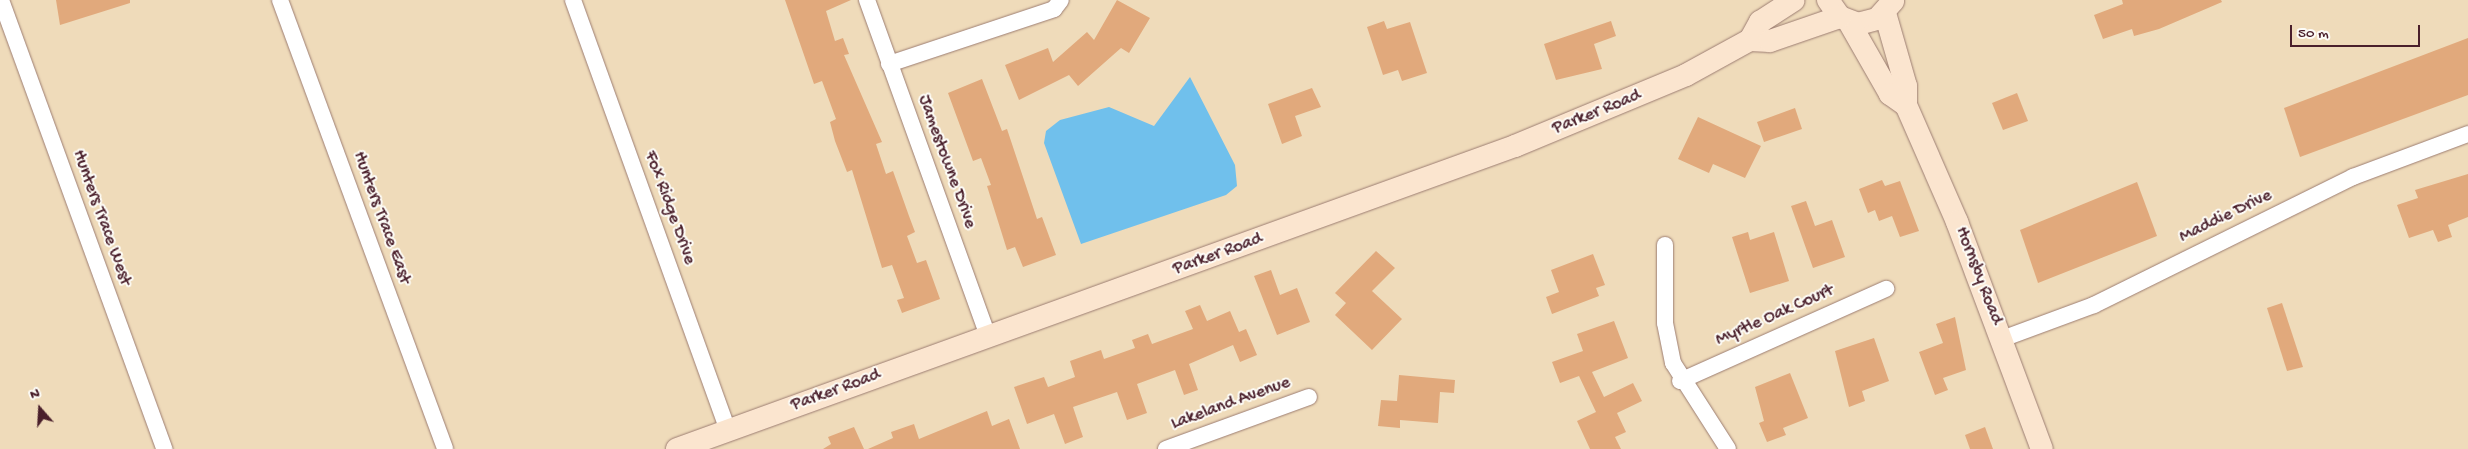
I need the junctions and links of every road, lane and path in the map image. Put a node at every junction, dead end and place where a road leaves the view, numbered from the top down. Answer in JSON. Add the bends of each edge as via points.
{"nodes":[{"id":1,"x":1,"y":0,"type":"edge"},
{"id":2,"x":280,"y":0,"type":"edge"},
{"id":3,"x":573,"y":0,"type":"edge"},
{"id":4,"x":867,"y":0,"type":"edge"},
{"id":5,"x":1061,"y":0,"type":"edge"},
{"id":6,"x":1794,"y":0,"type":"edge"},
{"id":7,"x":1894,"y":5,"type":"edge"},
{"id":8,"x":1839,"y":13,"type":"edge"},
{"id":9,"x":1750,"y":40,"type":"junction"},
{"id":10,"x":889,"y":64,"type":"junction"},
{"id":11,"x":1906,"y":105,"type":"junction"},
{"id":12,"x":2468,"y":134,"type":"edge"},
{"id":13,"x":1665,"y":245,"type":"dead end"},
{"id":14,"x":1886,"y":289,"type":"dead end"},
{"id":15,"x":988,"y":337,"type":"junction"},
{"id":16,"x":2002,"y":339,"type":"junction"},
{"id":17,"x":1680,"y":381,"type":"junction"},
{"id":18,"x":1309,"y":397,"type":"dead end"},
{"id":19,"x":728,"y":430,"type":"junction"},
{"id":20,"x":164,"y":449,"type":"edge"},
{"id":21,"x":445,"y":449,"type":"edge"},
{"id":22,"x":677,"y":449,"type":"edge"},
{"id":23,"x":1166,"y":449,"type":"edge"},
{"id":24,"x":1728,"y":449,"type":"edge"},
{"id":25,"x":2042,"y":449,"type":"edge"}],
"edges":[{"from":1,"to":20,"type":"street","name":"Hunters Trace West"},
{"from":2,"to":21,"type":"street","name":"Hunters Trace East"},
{"from":3,"to":19,"type":"street","name":"Fox Ridge Drive"},
{"from":4,"to":10,"type":"street","name":"Jamestowne Drive"},
{"from":5,"to":10,"type":"street","via":[[1054,9]]},
{"from":6,"to":9,"type":"street","name":"Parker Road","via":[[1760,22]]},
{"from":7,"to":8,"type":"street","name":"Parker Road","via":[[1868,23]]},
{"from":7,"to":11,"type":"street","name":"Hornsby Road"},
{"from":8,"to":9,"type":"street","name":"Parker Road","via":[[1770,41]]},
{"from":8,"to":11,"type":"street","name":"Hornsby Road","via":[[1890,94]]},
{"from":9,"to":15,"type":"street","name":"Parker Road","via":[[1686,75],[1515,146]]},
{"from":10,"to":15,"type":"street","name":"Jamestowne Drive"},
{"from":11,"to":16,"type":"street","name":"Hornsby Road"},
{"from":12,"to":16,"type":"street","name":"Maddie Drive","via":[[2353,177],[2094,305]]},
{"from":13,"to":17,"type":"street","via":[[1666,323]]},
{"from":14,"to":17,"type":"street","name":"Myrtle Oak Court"},
{"from":15,"to":19,"type":"street","name":"Parker Road"},
{"from":16,"to":25,"type":"street","name":"Hornsby Road"},
{"from":17,"to":24,"type":"street"},
{"from":18,"to":23,"type":"street","name":"Lakeland Avenue"},
{"from":19,"to":22,"type":"street","name":"Parker Road"}]}
